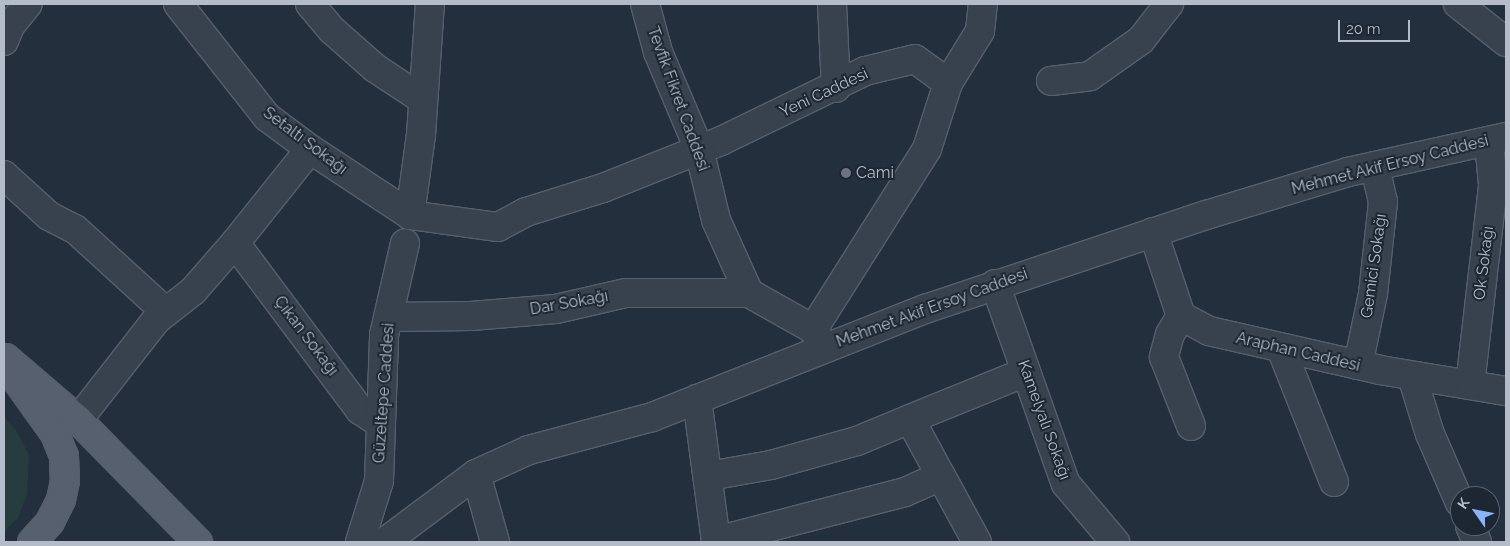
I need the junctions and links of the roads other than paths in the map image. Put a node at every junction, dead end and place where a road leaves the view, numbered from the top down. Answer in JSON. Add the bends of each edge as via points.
{"nodes":[{"id":1,"x":28,"y":4,"type":"edge"},
{"id":2,"x":178,"y":4,"type":"edge"},
{"id":3,"x":310,"y":4,"type":"edge"},
{"id":4,"x":430,"y":4,"type":"edge"},
{"id":5,"x":645,"y":4,"type":"edge"},
{"id":6,"x":832,"y":4,"type":"edge"},
{"id":7,"x":983,"y":4,"type":"edge"},
{"id":8,"x":1458,"y":4,"type":"edge"},
{"id":9,"x":1179,"y":9,"type":"edge"},
{"id":10,"x":4,"y":41,"type":"edge"},
{"id":11,"x":1506,"y":42,"type":"edge"},
{"id":12,"x":1051,"y":81,"type":"dead end"},
{"id":13,"x":948,"y":83,"type":"junction"},
{"id":14,"x":836,"y":88,"type":"junction"},
{"id":15,"x":422,"y":99,"type":"junction"},
{"id":16,"x":1497,"y":139,"type":"edge"},
{"id":17,"x":310,"y":148,"type":"junction"},
{"id":18,"x":699,"y":150,"type":"junction"},
{"id":19,"x":1375,"y":166,"type":"junction"},
{"id":20,"x":4,"y":175,"type":"edge"},
{"id":21,"x":410,"y":215,"type":"junction"},
{"id":22,"x":1153,"y":232,"type":"junction"},
{"id":23,"x":405,"y":243,"type":"dead end"},
{"id":24,"x":235,"y":244,"type":"junction"},
{"id":25,"x":995,"y":284,"type":"junction"},
{"id":26,"x":749,"y":293,"type":"junction"},
{"id":27,"x":166,"y":312,"type":"junction"},
{"id":28,"x":1181,"y":316,"type":"junction"},
{"id":29,"x":388,"y":317,"type":"junction"},
{"id":30,"x":819,"y":338,"type":"junction"},
{"id":31,"x":1281,"y":348,"type":"junction"},
{"id":32,"x":5,"y":357,"type":"edge"},
{"id":33,"x":1358,"y":365,"type":"junction"},
{"id":34,"x":1026,"y":372,"type":"junction"},
{"id":35,"x":1412,"y":376,"type":"junction"},
{"id":36,"x":1470,"y":385,"type":"junction"},
{"id":37,"x":1506,"y":391,"type":"edge"},
{"id":38,"x":697,"y":399,"type":"junction"},
{"id":39,"x":910,"y":419,"type":"junction"},
{"id":40,"x":78,"y":420,"type":"junction"},
{"id":41,"x":381,"y":424,"type":"junction"},
{"id":42,"x":1191,"y":426,"type":"dead end"},
{"id":43,"x":476,"y":474,"type":"junction"},
{"id":44,"x":709,"y":476,"type":"junction"},
{"id":45,"x":941,"y":476,"type":"junction"},
{"id":46,"x":1334,"y":482,"type":"dead end"},
{"id":47,"x":1453,"y":486,"type":"edge"},
{"id":48,"x":32,"y":542,"type":"edge"},
{"id":49,"x":198,"y":542,"type":"edge"},
{"id":50,"x":360,"y":542,"type":"edge"},
{"id":51,"x":385,"y":542,"type":"edge"},
{"id":52,"x":496,"y":542,"type":"edge"},
{"id":53,"x":714,"y":542,"type":"edge"},
{"id":54,"x":977,"y":542,"type":"edge"},
{"id":55,"x":1115,"y":542,"type":"edge"}],
"edges":[{"from":1,"to":10,"type":"street","via":[[10,26]]},
{"from":2,"to":17,"type":"street","name":"Setaltı Sokağı","via":[[267,117]]},
{"from":3,"to":15,"type":"street","via":[[332,30],[375,68]]},
{"from":4,"to":15,"type":"street"},
{"from":5,"to":18,"type":"street","name":"Tevfik Fikret Caddesi","via":[[658,52]]},
{"from":6,"to":14,"type":"street"},
{"from":7,"to":13,"type":"street","via":[[980,31]]},
{"from":8,"to":11,"type":"street"},
{"from":9,"to":12,"type":"street","via":[[1090,76]]},
{"from":13,"to":14,"type":"street","name":"Yeni Caddesi","via":[[915,59],[865,71]]},
{"from":13,"to":30,"type":"street","via":[[927,149]]},
{"from":14,"to":18,"type":"street","name":"Yeni Caddesi"},
{"from":15,"to":21,"type":"street"},
{"from":16,"to":19,"type":"street","name":"Mehmet Akif Ersoy Caddesi"},
{"from":16,"to":36,"type":"street","name":"Ok Sokağı"},
{"from":17,"to":21,"type":"street","name":"Setaltı Sokağı"},
{"from":17,"to":24,"type":"street"},
{"from":18,"to":21,"type":"street","name":"Yeni Caddesi","via":[[602,188],[526,212],[498,227]]},
{"from":18,"to":26,"type":"street","name":"Tevfik Fikret Caddesi","via":[[716,220]]},
{"from":19,"to":22,"type":"street","name":"Mehmet Akif Ersoy Caddesi"},
{"from":19,"to":33,"type":"street","name":"Gemici Sokağı","via":[[1383,202],[1373,294]]},
{"from":20,"to":27,"type":"street","via":[[49,216],[75,228]]},
{"from":22,"to":25,"type":"street","name":"Mehmet Akif Ersoy Caddesi"},
{"from":22,"to":28,"type":"street"},
{"from":23,"to":29,"type":"street","name":"Güzeltepe Caddesi"},
{"from":24,"to":27,"type":"street","via":[[193,291]]},
{"from":24,"to":41,"type":"street","name":"Çıkan Sokağı","via":[[360,410]]},
{"from":25,"to":30,"type":"street","name":"Mehmet Akif Ersoy Caddesi"},
{"from":25,"to":34,"type":"street","name":"Kamelyalı Sokağı"},
{"from":26,"to":29,"type":"street","name":"Dar Sokağı","via":[[626,293],[556,308],[471,316]]},
{"from":26,"to":30,"type":"street"},
{"from":27,"to":40,"type":"street","via":[[156,320]]},
{"from":28,"to":31,"type":"street","name":"Araphan Caddesi","via":[[1209,331]]},
{"from":28,"to":42,"type":"street","via":[[1170,334],[1164,357]]},
{"from":29,"to":41,"type":"street","name":"Güzeltepe Caddesi","via":[[384,335]]},
{"from":30,"to":38,"type":"street","name":"Mehmet Akif Ersoy Caddesi"},
{"from":31,"to":33,"type":"street","name":"Araphan Caddesi"},
{"from":31,"to":46,"type":"street"},
{"from":32,"to":40,"type":"main road"},
{"from":32,"to":48,"type":"main road","via":[[20,387],[55,434],[64,456],[65,481],[61,500],[50,522]]},
{"from":33,"to":35,"type":"street","name":"Araphan Caddesi"},
{"from":34,"to":39,"type":"street"},
{"from":34,"to":55,"type":"street","name":"Kamelyalı Sokağı","via":[[1066,484]]},
{"from":35,"to":36,"type":"street","name":"Araphan Caddesi"},
{"from":35,"to":47,"type":"street","via":[[1430,434]]},
{"from":36,"to":37,"type":"street","name":"Araphan Caddesi"},
{"from":38,"to":43,"type":"street","name":"Mehmet Akif Ersoy Caddesi","via":[[652,417],[529,450]]},
{"from":38,"to":44,"type":"street"},
{"from":39,"to":44,"type":"street","via":[[858,441],[771,465]]},
{"from":39,"to":45,"type":"street"},
{"from":40,"to":49,"type":"main road"},
{"from":41,"to":50,"type":"street","name":"Güzeltepe Caddesi","via":[[379,482]]},
{"from":43,"to":51,"type":"street","name":"Mehmet Akif Ersoy Caddesi"},
{"from":43,"to":52,"type":"street"},
{"from":44,"to":53,"type":"street"},
{"from":45,"to":53,"type":"street","via":[[905,492]]},
{"from":45,"to":54,"type":"street"}]}
